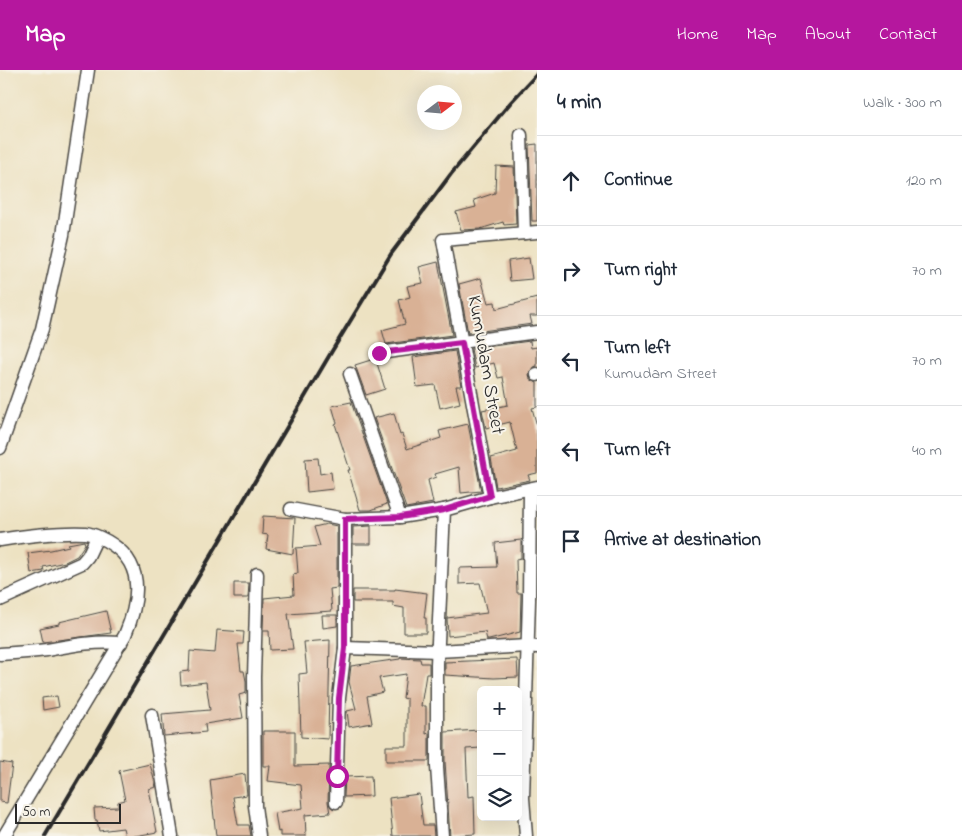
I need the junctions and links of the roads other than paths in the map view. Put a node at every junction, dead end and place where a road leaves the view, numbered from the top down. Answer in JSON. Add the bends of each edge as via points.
{"nodes":[{"id":1,"x":88,"y":70,"type":"edge"},
{"id":2,"x":521,"y":135,"type":"dead end"},
{"id":3,"x":530,"y":232,"type":"edge"},
{"id":4,"x":537,"y":332,"type":"edge"},
{"id":5,"x":462,"y":343,"type":"junction"},
{"id":6,"x":379,"y":353,"type":"dead end"},
{"id":7,"x":350,"y":374,"type":"dead end"},
{"id":8,"x":0,"y":448,"type":"edge"},
{"id":9,"x":533,"y":488,"type":"edge"},
{"id":10,"x":490,"y":496,"type":"junction"},
{"id":11,"x":290,"y":509,"type":"dead end"},
{"id":12,"x":444,"y":510,"type":"junction"},
{"id":13,"x":400,"y":517,"type":"junction"},
{"id":14,"x":345,"y":519,"type":"junction"},
{"id":15,"x":97,"y":537,"type":"junction"},
{"id":16,"x":0,"y":540,"type":"edge"},
{"id":17,"x":257,"y":574,"type":"dead end"},
{"id":18,"x":0,"y":600,"type":"edge"},
{"id":19,"x":120,"y":643,"type":"junction"},
{"id":20,"x":532,"y":646,"type":"edge"},
{"id":21,"x":345,"y":648,"type":"junction"},
{"id":22,"x":438,"y":651,"type":"junction"},
{"id":23,"x":0,"y":654,"type":"edge"},
{"id":24,"x":152,"y":716,"type":"dead end"},
{"id":25,"x":336,"y":802,"type":"dead end"},
{"id":26,"x":4,"y":836,"type":"edge"},
{"id":27,"x":172,"y":836,"type":"edge"},
{"id":28,"x":259,"y":836,"type":"edge"},
{"id":29,"x":442,"y":836,"type":"edge"},
{"id":30,"x":526,"y":836,"type":"edge"}],
"edges":[{"from":1,"to":8,"type":"street","via":[[63,235],[42,329]]},
{"from":2,"to":3,"type":"street"},
{"from":3,"to":5,"type":"street","name":"Kumudam Street","via":[[444,240]]},
{"from":4,"to":5,"type":"street"},
{"from":5,"to":6,"type":"street"},
{"from":5,"to":10,"type":"street","name":"Kumudam Street"},
{"from":7,"to":13,"type":"street"},
{"from":9,"to":10,"type":"street"},
{"from":9,"to":20,"type":"street"},
{"from":10,"to":12,"type":"street"},
{"from":11,"to":14,"type":"street"},
{"from":12,"to":13,"type":"street"},
{"from":12,"to":22,"type":"street"},
{"from":13,"to":14,"type":"street"},
{"from":14,"to":21,"type":"street"},
{"from":15,"to":16,"type":"street","via":[[87,533]]},
{"from":15,"to":18,"type":"street","via":[[82,563]]},
{"from":15,"to":19,"type":"street","via":[[108,541],[126,556],[136,578],[133,616]]},
{"from":17,"to":28,"type":"street","via":[[254,676],[255,796]]},
{"from":19,"to":23,"type":"street","via":[[92,642]]},
{"from":19,"to":26,"type":"street"},
{"from":20,"to":22,"type":"street"},
{"from":20,"to":30,"type":"street","via":[[523,798]]},
{"from":21,"to":22,"type":"street"},
{"from":21,"to":25,"type":"street","via":[[339,698]]},
{"from":22,"to":29,"type":"street","via":[[437,767]]},
{"from":24,"to":27,"type":"street"}]}
